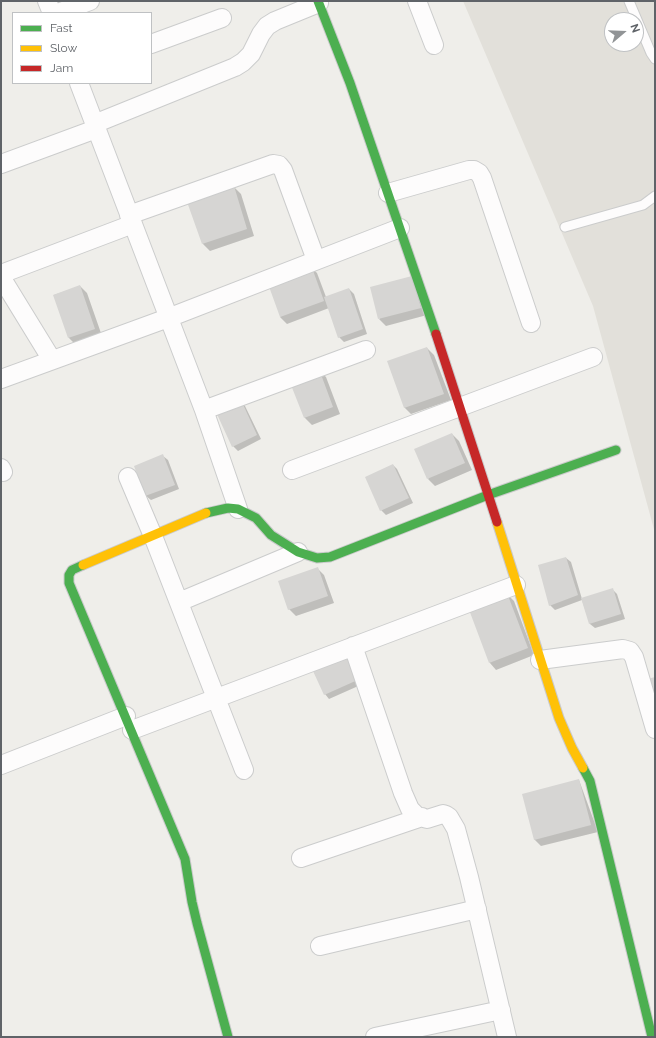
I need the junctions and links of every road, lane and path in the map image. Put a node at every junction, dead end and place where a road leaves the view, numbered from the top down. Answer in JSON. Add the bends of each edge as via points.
{"nodes":[{"id":1,"x":47,"y":1,"type":"edge"},
{"id":2,"x":90,"y":1,"type":"edge"},
{"id":3,"x":417,"y":1,"type":"edge"},
{"id":4,"x":629,"y":1,"type":"edge"},
{"id":5,"x":318,"y":2,"type":"edge"},
{"id":6,"x":52,"y":12,"type":"edge"},
{"id":7,"x":61,"y":12,"type":"edge"},
{"id":8,"x":222,"y":18,"type":"dead end"},
{"id":9,"x":152,"y":44,"type":"edge"},
{"id":10,"x":434,"y":45,"type":"dead end"},
{"id":11,"x":655,"y":59,"type":"edge"},
{"id":12,"x":79,"y":84,"type":"edge"},
{"id":13,"x":95,"y":127,"type":"junction"},
{"id":14,"x":1,"y":164,"type":"edge"},
{"id":15,"x":388,"y":193,"type":"junction"},
{"id":16,"x":655,"y":196,"type":"edge"},
{"id":17,"x":131,"y":219,"type":"junction"},
{"id":18,"x":565,"y":226,"type":"dead end"},
{"id":19,"x":400,"y":228,"type":"junction"},
{"id":20,"x":316,"y":260,"type":"junction"},
{"id":21,"x":1,"y":275,"type":"edge"},
{"id":22,"x":168,"y":318,"type":"junction"},
{"id":23,"x":531,"y":323,"type":"dead end"},
{"id":24,"x":366,"y":350,"type":"dead end"},
{"id":25,"x":593,"y":357,"type":"dead end"},
{"id":26,"x":52,"y":360,"type":"junction"},
{"id":27,"x":1,"y":379,"type":"edge"},
{"id":28,"x":460,"y":408,"type":"junction"},
{"id":29,"x":204,"y":410,"type":"junction"},
{"id":30,"x":616,"y":450,"type":"dead end"},
{"id":31,"x":292,"y":470,"type":"dead end"},
{"id":32,"x":128,"y":477,"type":"dead end"},
{"id":33,"x":488,"y":495,"type":"junction"},
{"id":34,"x":238,"y":509,"type":"junction"},
{"id":35,"x":153,"y":536,"type":"junction"},
{"id":36,"x":298,"y":552,"type":"junction"},
{"id":37,"x":516,"y":585,"type":"junction"},
{"id":38,"x":179,"y":602,"type":"junction"},
{"id":39,"x":353,"y":646,"type":"junction"},
{"id":40,"x":540,"y":660,"type":"junction"},
{"id":41,"x":216,"y":698,"type":"junction"},
{"id":42,"x":129,"y":723,"type":"junction"},
{"id":43,"x":655,"y":729,"type":"edge"},
{"id":44,"x":1,"y":764,"type":"edge"},
{"id":45,"x":244,"y":770,"type":"dead end"},
{"id":46,"x":422,"y":817,"type":"junction"},
{"id":47,"x":301,"y":858,"type":"dead end"},
{"id":48,"x":477,"y":909,"type":"junction"},
{"id":49,"x":320,"y":946,"type":"dead end"},
{"id":50,"x":501,"y":1010,"type":"junction"},
{"id":51,"x":228,"y":1037,"type":"edge"},
{"id":52,"x":375,"y":1037,"type":"edge"},
{"id":53,"x":507,"y":1037,"type":"edge"},
{"id":54,"x":652,"y":1037,"type":"edge"}],
"edges":[{"from":1,"to":6,"type":"street"},
{"from":2,"to":7,"type":"street"},
{"from":3,"to":10,"type":"street"},
{"from":4,"to":11,"type":"lane"},
{"from":5,"to":13,"type":"street","via":[[267,26],[251,54],[235,67]]},
{"from":5,"to":15,"type":"street","via":[[350,83]]},
{"from":8,"to":9,"type":"street"},
{"from":12,"to":13,"type":"street"},
{"from":13,"to":14,"type":"street"},
{"from":13,"to":17,"type":"street"},
{"from":15,"to":19,"type":"street"},
{"from":15,"to":23,"type":"street","via":[[469,170],[479,173]]},
{"from":16,"to":18,"type":"lane","via":[[643,205]]},
{"from":17,"to":20,"type":"street","via":[[273,164],[278,165],[283,170]]},
{"from":17,"to":21,"type":"street"},
{"from":17,"to":22,"type":"street"},
{"from":19,"to":20,"type":"street"},
{"from":19,"to":28,"type":"street"},
{"from":20,"to":22,"type":"street"},
{"from":21,"to":26,"type":"street"},
{"from":22,"to":26,"type":"street"},
{"from":22,"to":29,"type":"street"},
{"from":24,"to":29,"type":"street"},
{"from":25,"to":28,"type":"street"},
{"from":26,"to":27,"type":"street"},
{"from":28,"to":31,"type":"street"},
{"from":28,"to":33,"type":"street"},
{"from":29,"to":34,"type":"street"},
{"from":30,"to":33,"type":"street"},
{"from":32,"to":35,"type":"street"},
{"from":33,"to":36,"type":"street","via":[[330,558],[317,558]]},
{"from":33,"to":37,"type":"street"},
{"from":34,"to":35,"type":"street","via":[[217,509]]},
{"from":34,"to":36,"type":"street","via":[[256,518],[271,535]]},
{"from":35,"to":38,"type":"street"},
{"from":35,"to":42,"type":"street","via":[[72,570],[69,575],[69,583]]},
{"from":36,"to":38,"type":"street"},
{"from":37,"to":39,"type":"street"},
{"from":37,"to":40,"type":"street"},
{"from":38,"to":41,"type":"street"},
{"from":39,"to":41,"type":"street"},
{"from":39,"to":46,"type":"street","via":[[403,793],[413,813]]},
{"from":40,"to":43,"type":"street","via":[[623,649],[630,651]]},
{"from":40,"to":54,"type":"street","via":[[559,718],[590,781]]},
{"from":41,"to":42,"type":"street"},
{"from":41,"to":45,"type":"street"},
{"from":42,"to":44,"type":"street"},
{"from":42,"to":51,"type":"street","via":[[186,859],[192,902]]},
{"from":46,"to":47,"type":"street"},
{"from":46,"to":48,"type":"street","via":[[427,819],[443,814],[452,820]]},
{"from":48,"to":49,"type":"street"},
{"from":48,"to":50,"type":"street"},
{"from":50,"to":52,"type":"street"},
{"from":50,"to":53,"type":"street"}]}
